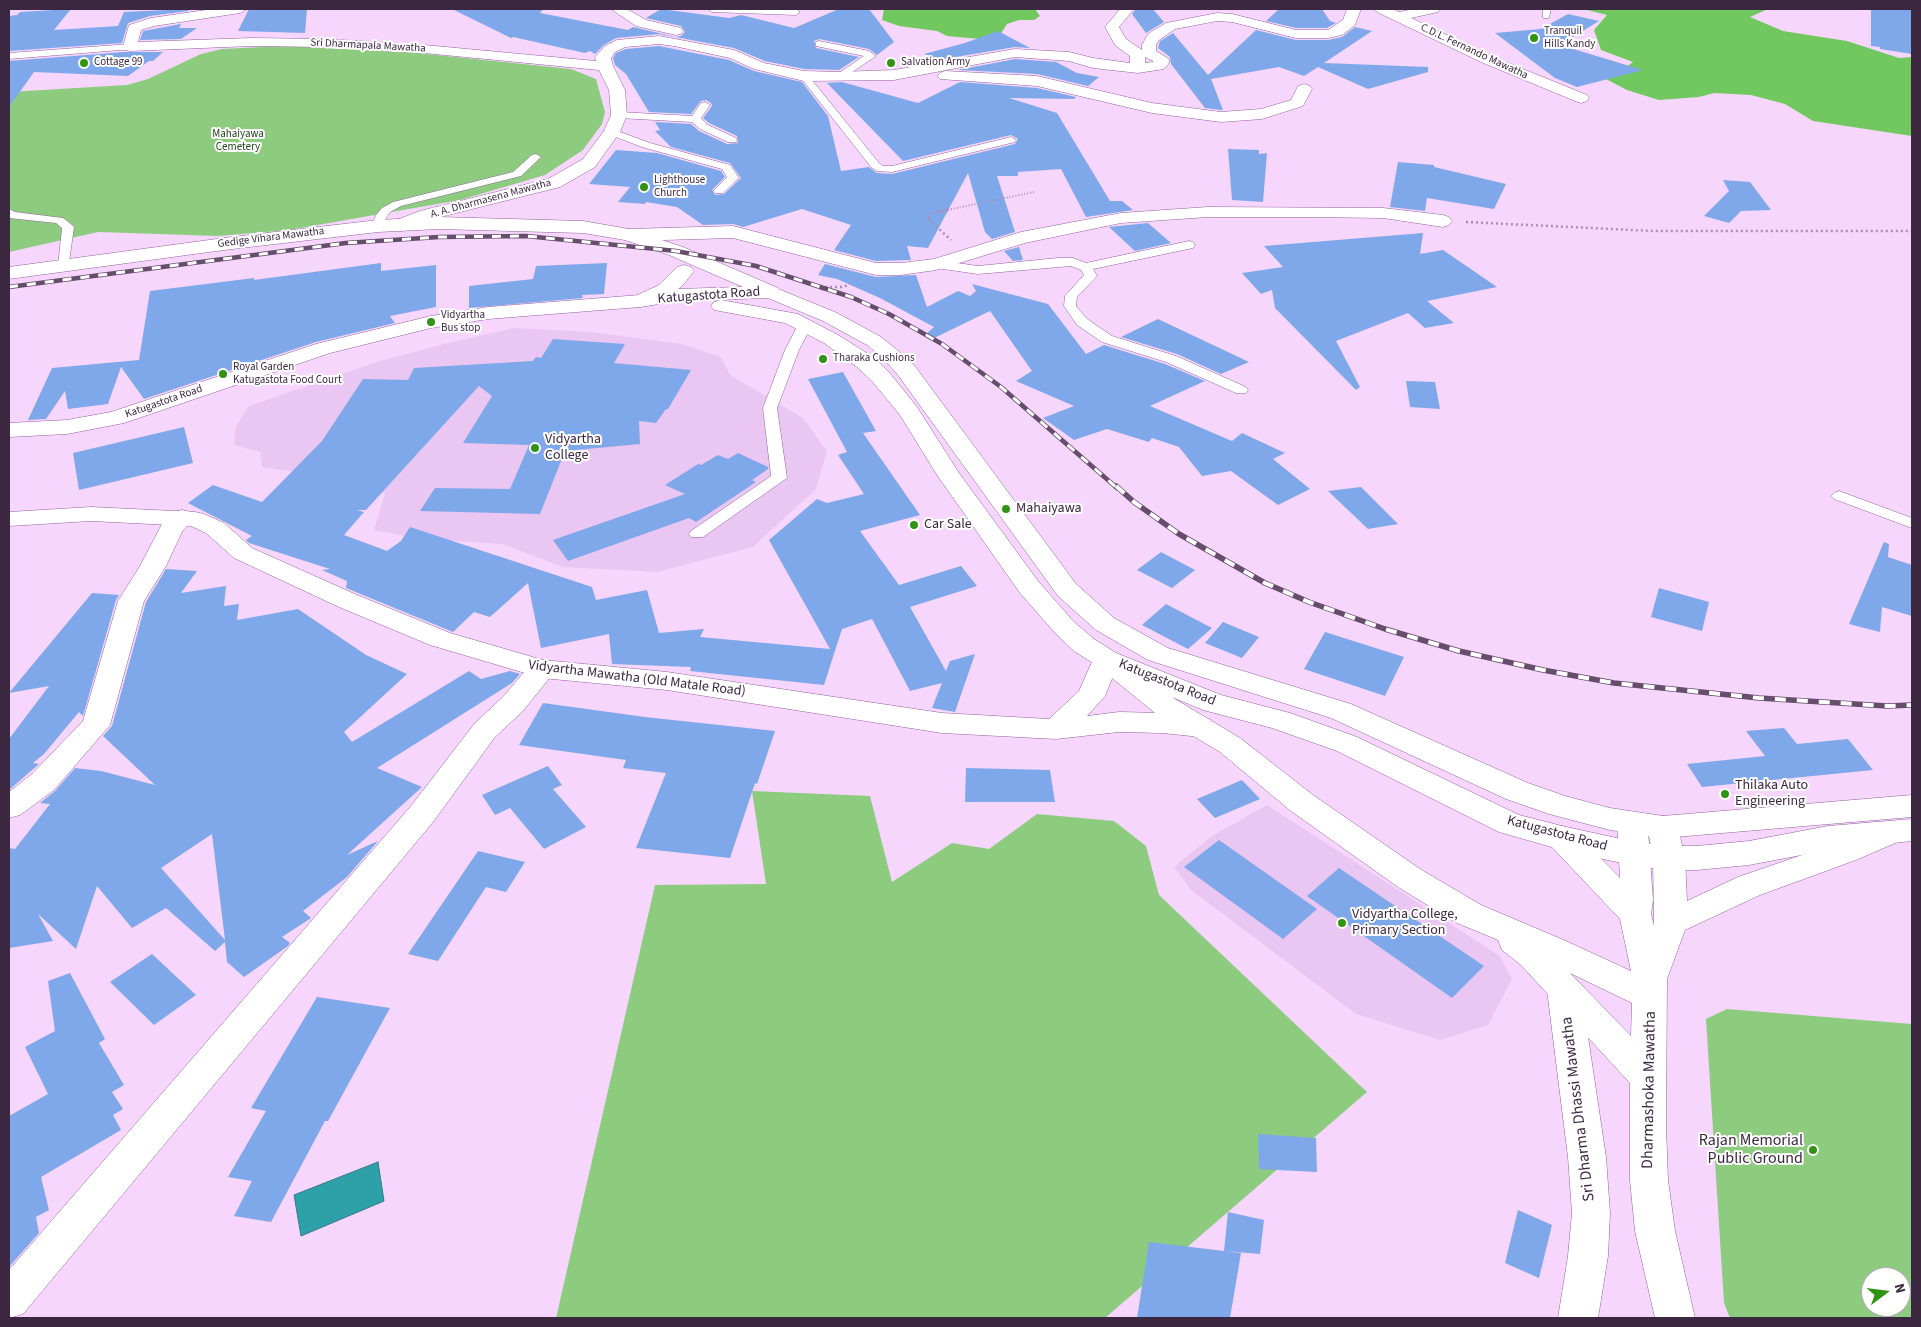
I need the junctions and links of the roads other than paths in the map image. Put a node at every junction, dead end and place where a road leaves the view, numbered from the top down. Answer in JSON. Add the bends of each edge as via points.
{"nodes":[{"id":1,"x":240,"y":9,"type":"edge"},
{"id":2,"x":618,"y":9,"type":"edge"},
{"id":3,"x":712,"y":9,"type":"edge"},
{"id":4,"x":1127,"y":9,"type":"edge"},
{"id":5,"x":1354,"y":9,"type":"edge"},
{"id":6,"x":1382,"y":9,"type":"edge"},
{"id":7,"x":1433,"y":9,"type":"edge"},
{"id":8,"x":796,"y":12,"type":"dead end"},
{"id":9,"x":1399,"y":16,"type":"junction"},
{"id":10,"x":819,"y":44,"type":"dead end"},
{"id":11,"x":130,"y":46,"type":"junction"},
{"id":12,"x":9,"y":56,"type":"edge"},
{"id":13,"x":605,"y":66,"type":"junction"},
{"id":14,"x":1138,"y":68,"type":"junction"},
{"id":15,"x":798,"y":74,"type":"junction"},
{"id":16,"x":894,"y":75,"type":"junction"},
{"id":17,"x":839,"y":77,"type":"junction"},
{"id":18,"x":1304,"y":89,"type":"dead end"},
{"id":19,"x":1581,"y":98,"type":"dead end"},
{"id":20,"x":705,"y":105,"type":"dead end"},
{"id":21,"x":619,"y":115,"type":"junction"},
{"id":22,"x":695,"y":119,"type":"junction"},
{"id":23,"x":612,"y":132,"type":"junction"},
{"id":24,"x":732,"y":140,"type":"dead end"},
{"id":25,"x":1011,"y":140,"type":"dead end"},
{"id":26,"x":536,"y":157,"type":"dead end"},
{"id":27,"x":719,"y":191,"type":"dead end"},
{"id":28,"x":9,"y":212,"type":"edge"},
{"id":29,"x":1443,"y":221,"type":"road end"},
{"id":30,"x":401,"y":225,"type":"junction"},
{"id":31,"x":378,"y":226,"type":"junction"},
{"id":32,"x":534,"y":226,"type":"junction"},
{"id":33,"x":629,"y":235,"type":"junction"},
{"id":34,"x":1189,"y":245,"type":"dead end"},
{"id":35,"x":936,"y":264,"type":"junction"},
{"id":36,"x":64,"y":266,"type":"junction"},
{"id":37,"x":1086,"y":267,"type":"junction"},
{"id":38,"x":684,"y":271,"type":"junction"},
{"id":39,"x":9,"y":273,"type":"edge"},
{"id":40,"x":771,"y":292,"type":"junction"},
{"id":41,"x":733,"y":293,"type":"junction"},
{"id":42,"x":640,"y":302,"type":"junction"},
{"id":43,"x":798,"y":316,"type":"junction"},
{"id":44,"x":1241,"y":390,"type":"dead end"},
{"id":45,"x":9,"y":430,"type":"edge"},
{"id":46,"x":1839,"y":496,"type":"dead end"},
{"id":47,"x":182,"y":518,"type":"junction"},
{"id":48,"x":9,"y":519,"type":"edge"},
{"id":49,"x":1912,"y":522,"type":"edge"},
{"id":50,"x":696,"y":534,"type":"dead end"},
{"id":51,"x":1106,"y":658,"type":"junction"},
{"id":52,"x":542,"y":669,"type":"junction"},
{"id":53,"x":1201,"y":727,"type":"junction"},
{"id":54,"x":1056,"y":729,"type":"junction"},
{"id":55,"x":1912,"y":806,"type":"edge"},
{"id":56,"x":9,"y":807,"type":"edge"},
{"id":57,"x":1632,"y":823,"type":"junction"},
{"id":58,"x":1663,"y":827,"type":"junction"},
{"id":59,"x":1901,"y":832,"type":"edge"},
{"id":60,"x":1562,"y":838,"type":"junction"},
{"id":61,"x":1636,"y":854,"type":"junction"},
{"id":62,"x":1669,"y":858,"type":"junction"},
{"id":63,"x":1635,"y":914,"type":"junction"},
{"id":64,"x":1672,"y":922,"type":"junction"},
{"id":65,"x":1496,"y":926,"type":"junction"},
{"id":66,"x":1651,"y":988,"type":"junction"},
{"id":67,"x":1564,"y":990,"type":"junction"},
{"id":68,"x":1649,"y":1079,"type":"junction"},
{"id":69,"x":9,"y":1300,"type":"edge"},
{"id":70,"x":1578,"y":1318,"type":"edge"},
{"id":71,"x":1675,"y":1318,"type":"edge"}],
"edges":[{"from":1,"to":11,"type":"main road","via":[[151,22],[134,28]]},
{"from":2,"to":15,"type":"main road","via":[[641,23],[735,44]]},
{"from":3,"to":8,"type":"lane"},
{"from":4,"to":14,"type":"main road","via":[[1112,27],[1120,42],[1137,54]]},
{"from":5,"to":14,"type":"main road","via":[[1350,22],[1337,32],[1328,34],[1296,34],[1217,17],[1171,26],[1153,37],[1149,45],[1149,53],[1161,59],[1159,66]]},
{"from":6,"to":9,"type":"main road"},
{"from":7,"to":9,"type":"main road","name":"C.D.L. Fernando Mawatha"},
{"from":9,"to":19,"type":"main road","name":"C.D.L. Fernando Mawatha","via":[[1486,59]]},
{"from":10,"to":17,"type":"lane","via":[[871,56]]},
{"from":11,"to":12,"type":"lane"},
{"from":11,"to":13,"type":"main road","name":"Sri Dharmapala Mawatha","via":[[326,43]]},
{"from":13,"to":15,"type":"main road","via":[[603,56],[622,43],[660,40],[716,49],[759,66]]},
{"from":13,"to":21,"type":"main road","name":"A. A. Dharmasena Mawatha","via":[[616,90]]},
{"from":14,"to":16,"type":"main road","via":[[1069,57],[1015,53]]},
{"from":15,"to":17,"type":"main road"},
{"from":15,"to":25,"type":"lane","via":[[881,169]]},
{"from":16,"to":17,"type":"main road"},
{"from":16,"to":18,"type":"main road","via":[[1037,81],[1183,114],[1221,116],[1262,114],[1283,108],[1297,103]]},
{"from":20,"to":22,"type":"lane"},
{"from":21,"to":22,"type":"lane"},
{"from":21,"to":23,"type":"main road","name":"A. A. Dharmasena Mawatha"},
{"from":22,"to":24,"type":"lane","via":[[704,127]]},
{"from":23,"to":27,"type":"lane","via":[[726,167],[734,178]]},
{"from":23,"to":30,"type":"main road","name":"A. A. Dharmasena Mawatha","via":[[589,163],[554,183],[426,215]]},
{"from":26,"to":31,"type":"lane","via":[[517,174],[397,204],[386,210]]},
{"from":28,"to":36,"type":"lane","via":[[59,220],[68,227]]},
{"from":29,"to":35,"type":"main road","via":[[1383,213],[1198,212],[1121,218],[1021,238]]},
{"from":30,"to":31,"type":"main road","name":"Gedige Vihara Mawatha"},
{"from":30,"to":32,"type":"main road","name":"Gedige Vihara Mawatha"},
{"from":31,"to":36,"type":"main road","name":"Gedige Vihara Mawatha"},
{"from":32,"to":33,"type":"main road","name":"Gedige Vihara Mawatha","via":[[583,227]]},
{"from":32,"to":38,"type":"main road","name":"Gedige Vihara Mawatha","via":[[620,242]]},
{"from":33,"to":35,"type":"main road","via":[[733,232],[876,269]]},
{"from":33,"to":40,"type":"main road","name":"Gedige Vihara Mawatha","via":[[676,251]]},
{"from":34,"to":37,"type":"lane"},
{"from":35,"to":37,"type":"lane","via":[[978,270],[1058,262],[1073,262]]},
{"from":36,"to":39,"type":"main road","name":"Gedige Vihara Mawatha"},
{"from":37,"to":44,"type":"lane","via":[[1091,276],[1071,296],[1070,306],[1082,322],[1107,339],[1171,359]]},
{"from":38,"to":41,"type":"main road","name":"Gedige Vihara Mawatha"},
{"from":38,"to":42,"type":"main road","via":[[666,289]]},
{"from":40,"to":41,"type":"main road","name":"Katugastota Road"},
{"from":40,"to":43,"type":"main road","name":"Katugastota Road"},
{"from":41,"to":42,"type":"main road","name":"Katugastota Road","via":[[678,295]]},
{"from":41,"to":43,"type":"main road","name":"Gedige Vihara Mawatha"},
{"from":42,"to":43,"type":"main road","name":"Katugastota Road","via":[[724,306]]},
{"from":42,"to":45,"type":"main road","name":"Katugastota Road","via":[[488,313],[422,324],[323,348],[116,418],[67,427]]},
{"from":43,"to":50,"type":"lane","via":[[792,350],[770,408],[779,478]]},
{"from":43,"to":51,"type":"main road","name":"Katugastota Road","via":[[849,350],[885,381],[1029,586],[1065,628]]},
{"from":43,"to":57,"type":"main road","name":"Katugastota Road","via":[[830,317],[874,341],[906,370],[1067,590],[1112,629],[1180,662],[1341,711],[1524,794],[1584,813]]},
{"from":46,"to":49,"type":"lane"},
{"from":47,"to":48,"type":"main road","name":"Vidyartha Mawatha (Old Matale Road)","via":[[91,514]]},
{"from":47,"to":52,"type":"main road","name":"Vidyartha Mawatha (Old Matale Road)","via":[[195,519],[215,528],[243,552],[391,619],[440,639]]},
{"from":47,"to":56,"type":"main road","via":[[171,529],[131,601],[96,725],[43,782]]},
{"from":51,"to":53,"type":"main road","via":[[1165,706]]},
{"from":51,"to":54,"type":"main road","via":[[1091,696]]},
{"from":51,"to":60,"type":"main road","name":"Katugastota Road","via":[[1213,703],[1316,732],[1510,824]]},
{"from":52,"to":54,"type":"main road","name":"Vidyartha Mawatha (Old Matale Road)","via":[[667,681],[942,723]]},
{"from":52,"to":69,"type":"main road","via":[[512,705],[485,730],[422,814]]},
{"from":53,"to":54,"type":"main road","name":"Vidyartha Mawatha (Old Matale Road)","via":[[1119,722]]},
{"from":53,"to":65,"type":"main road","via":[[1409,878],[1469,914]]},
{"from":55,"to":58,"type":"main road","name":"Katugastota Road"},
{"from":57,"to":58,"type":"main road","name":"Katugastota Road"},
{"from":57,"to":61,"type":"main road"},
{"from":58,"to":62,"type":"main road"},
{"from":59,"to":62,"type":"main road","name":"Katugastota Road","via":[[1798,843],[1723,856]]},
{"from":59,"to":64,"type":"main road","via":[[1749,886]]},
{"from":60,"to":61,"type":"main road","name":"Katugastota Road"},
{"from":60,"to":63,"type":"main road"},
{"from":61,"to":62,"type":"main road","name":"Katugastota Road"},
{"from":61,"to":63,"type":"main road"},
{"from":62,"to":64,"type":"main road"},
{"from":63,"to":66,"type":"main road","name":"Dharmashoka Mawatha"},
{"from":64,"to":66,"type":"main road","name":"Dharmashoka Mawatha"},
{"from":65,"to":66,"type":"main road"},
{"from":65,"to":67,"type":"main road","via":[[1533,956]]},
{"from":66,"to":68,"type":"main road","name":"Dharmashoka Mawatha"},
{"from":67,"to":68,"type":"main road"},
{"from":67,"to":70,"type":"main road","name":"Sri Dharma Dhassi Mawatha","via":[[1587,1157],[1591,1213]]},
{"from":68,"to":71,"type":"main road","name":"Dharmashoka Mawatha","via":[[1647,1126],[1654,1231]]}]}
